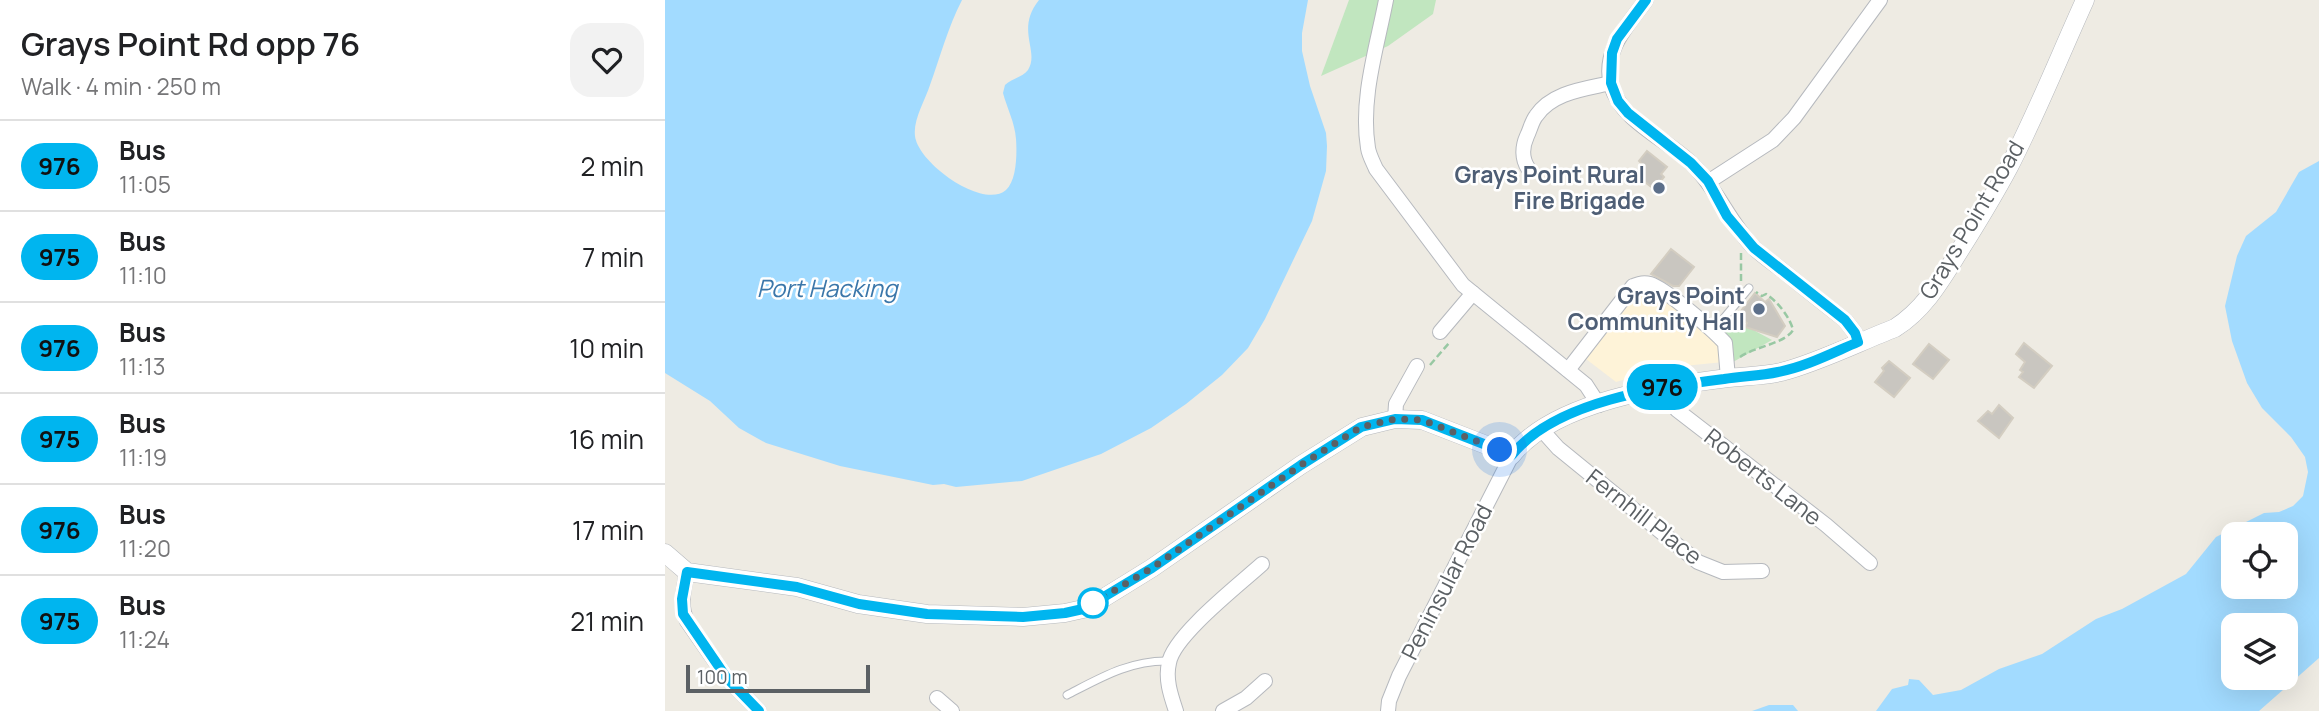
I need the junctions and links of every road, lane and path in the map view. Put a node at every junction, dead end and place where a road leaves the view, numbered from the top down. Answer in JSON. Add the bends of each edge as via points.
{"nodes":[{"id":1,"x":1387,"y":0,"type":"edge"},
{"id":2,"x":1646,"y":0,"type":"edge"},
{"id":3,"x":1880,"y":0,"type":"edge"},
{"id":4,"x":2085,"y":0,"type":"edge"},
{"id":5,"x":1611,"y":83,"type":"junction"},
{"id":6,"x":1528,"y":168,"type":"dead end"},
{"id":7,"x":1708,"y":181,"type":"junction"},
{"id":8,"x":1741,"y":249,"type":"dead end"},
{"id":9,"x":1741,"y":265,"type":"dead end"},
{"id":10,"x":1749,"y":288,"type":"joint"},
{"id":11,"x":1473,"y":293,"type":"junction"},
{"id":12,"x":1440,"y":332,"type":"dead end"},
{"id":13,"x":1716,"y":334,"type":"junction"},
{"id":14,"x":1858,"y":342,"type":"junction"},
{"id":15,"x":1417,"y":366,"type":"dead end"},
{"id":16,"x":1568,"y":370,"type":"junction"},
{"id":17,"x":1728,"y":373,"type":"junction"},
{"id":18,"x":1661,"y":387,"type":"junction"},
{"id":19,"x":1599,"y":405,"type":"junction"},
{"id":20,"x":1395,"y":419,"type":"junction"},
{"id":21,"x":1541,"y":429,"type":"junction"},
{"id":22,"x":1512,"y":455,"type":"junction"},
{"id":23,"x":665,"y":553,"type":"edge"},
{"id":24,"x":1870,"y":563,"type":"dead end"},
{"id":25,"x":1262,"y":564,"type":"dead end"},
{"id":26,"x":1762,"y":571,"type":"dead end"},
{"id":27,"x":687,"y":572,"type":"junction"},
{"id":28,"x":1169,"y":661,"type":"junction"},
{"id":29,"x":1265,"y":681,"type":"dead end"},
{"id":30,"x":1067,"y":695,"type":"dead end"},
{"id":31,"x":937,"y":698,"type":"dead end"},
{"id":32,"x":759,"y":711,"type":"edge"},
{"id":33,"x":951,"y":711,"type":"edge"},
{"id":34,"x":1175,"y":711,"type":"edge"},
{"id":35,"x":1223,"y":711,"type":"edge"},
{"id":36,"x":1388,"y":711,"type":"edge"}],
"edges":[{"from":1,"to":11,"type":"street","via":[[1369,87],[1368,149],[1376,169]]},
{"from":2,"to":5,"type":"street","via":[[1617,39]]},
{"from":3,"to":7,"type":"street","via":[[1794,118],[1773,140]]},
{"from":4,"to":14,"type":"street","name":"Grays Point Road","via":[[2009,166],[1936,288],[1909,319]]},
{"from":5,"to":6,"type":"street","via":[[1550,101],[1535,116],[1524,144]]},
{"from":5,"to":7,"type":"street","via":[[1628,113]]},
{"from":7,"to":14,"type":"street","via":[[1727,216],[1754,248],[1845,320]]},
{"from":8,"to":9,"type":"path"},
{"from":10,"to":13,"type":"lane"},
{"from":10,"to":17,"type":"path","via":[[1773,299],[1793,330],[1789,336],[1745,354]]},
{"from":11,"to":12,"type":"street"},
{"from":11,"to":16,"type":"street"},
{"from":13,"to":16,"type":"street","via":[[1664,292],[1645,283],[1633,286]]},
{"from":13,"to":17,"type":"street","via":[[1725,343]]},
{"from":14,"to":17,"type":"street","name":"Grays Point Road","via":[[1791,369],[1768,374]]},
{"from":15,"to":20,"type":"street","via":[[1396,404]]},
{"from":16,"to":19,"type":"street","via":[[1586,385]]},
{"from":17,"to":18,"type":"street","name":"Grays Point Road"},
{"from":18,"to":19,"type":"street","name":"Grays Point Road"},
{"from":18,"to":24,"type":"street","name":"Roberts Lane","via":[[1677,410]]},
{"from":19,"to":21,"type":"street","name":"Grays Point Road"},
{"from":20,"to":22,"type":"street","via":[[1422,420]]},
{"from":20,"to":27,"type":"street","via":[[1361,427],[1152,568],[1083,609],[1065,613],[1023,617],[927,614],[859,604],[797,587]]},
{"from":21,"to":22,"type":"street","name":"Grays Point Road"},
{"from":21,"to":26,"type":"street","name":"Fernhill Place","via":[[1558,448],[1698,562],[1723,572]]},
{"from":22,"to":36,"type":"street","name":"Peninsular Road","via":[[1396,683]]},
{"from":23,"to":27,"type":"street"},
{"from":25,"to":28,"type":"street","via":[[1189,632]]},
{"from":27,"to":32,"type":"street","via":[[683,614],[726,677]]},
{"from":28,"to":30,"type":"lane","via":[[1119,669]]},
{"from":28,"to":34,"type":"street"},
{"from":29,"to":35,"type":"street"},
{"from":31,"to":33,"type":"street"}]}
